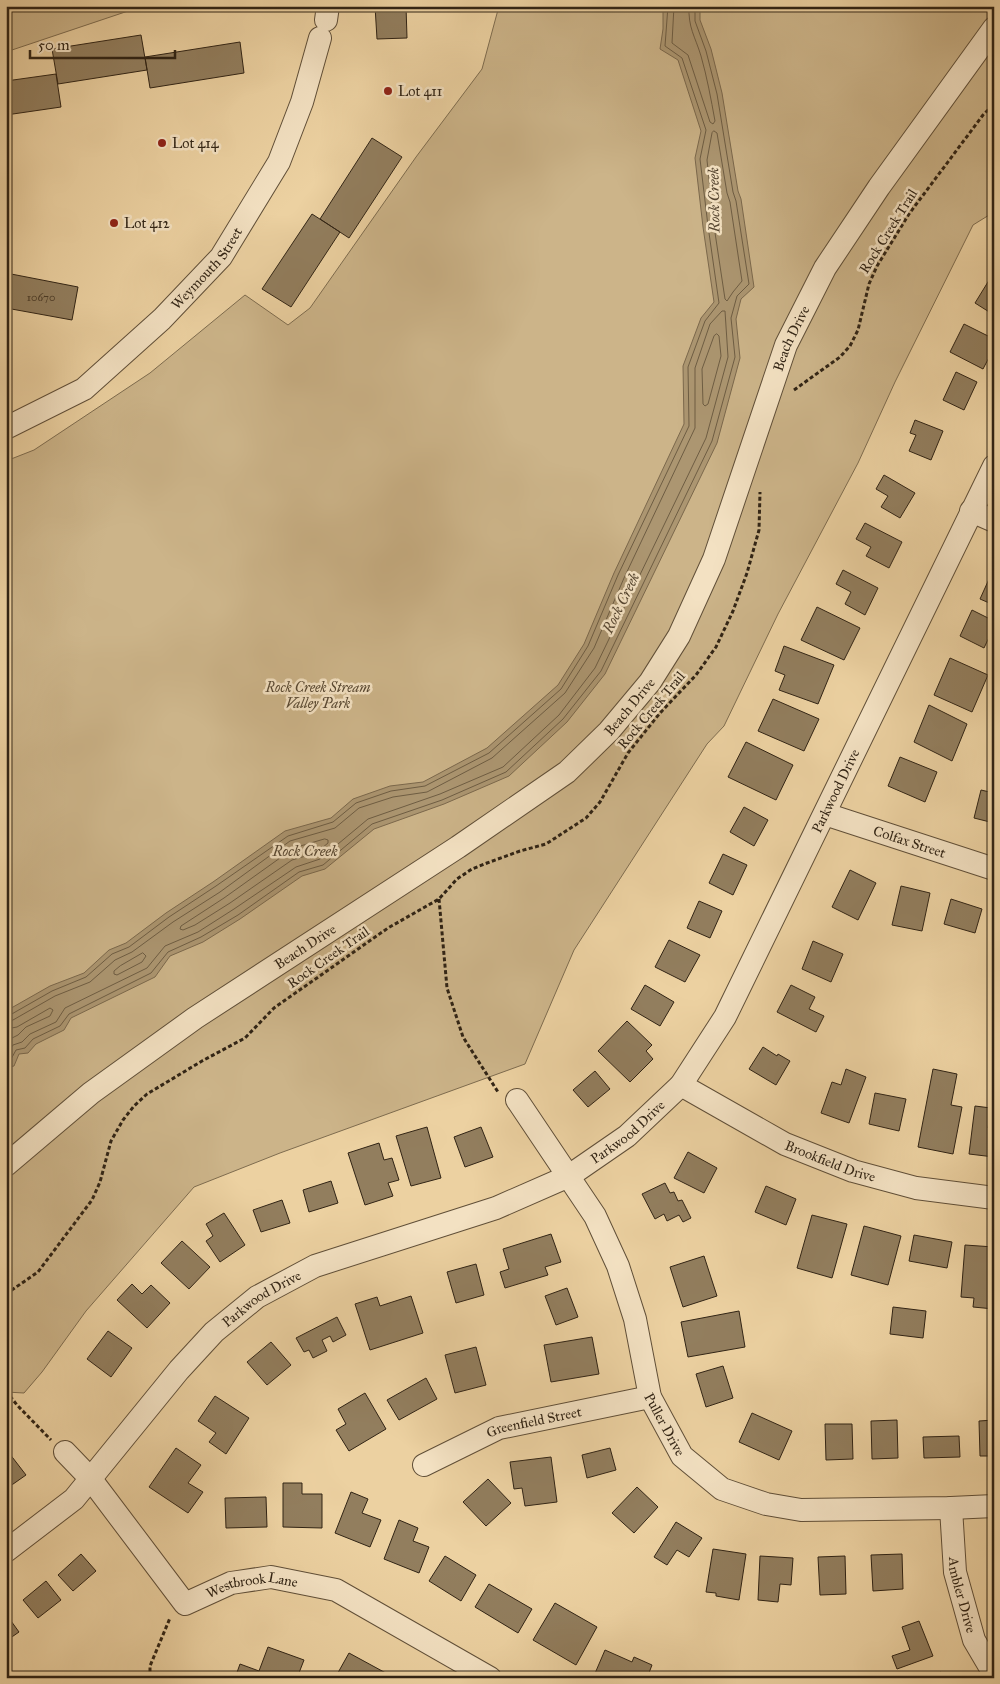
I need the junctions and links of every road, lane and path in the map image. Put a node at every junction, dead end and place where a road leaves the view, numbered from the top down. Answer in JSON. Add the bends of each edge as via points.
{"nodes":[{"id":1,"x":325,"y":21,"type":"edge"},
{"id":2,"x":994,"y":28,"type":"edge"},
{"id":3,"x":994,"y":104,"type":"edge"},
{"id":4,"x":793,"y":391,"type":"dead end"},
{"id":5,"x":6,"y":428,"type":"edge"},
{"id":6,"x":994,"y":466,"type":"edge"},
{"id":7,"x":761,"y":488,"type":"dead end"},
{"id":8,"x":971,"y":511,"type":"junction"},
{"id":9,"x":994,"y":522,"type":"edge"},
{"id":10,"x":825,"y":814,"type":"junction"},
{"id":11,"x":994,"y":869,"type":"edge"},
{"id":12,"x":438,"y":899,"type":"junction"},
{"id":13,"x":681,"y":1085,"type":"junction"},
{"id":14,"x":510,"y":1099,"type":"joint"},
{"id":15,"x":6,"y":1166,"type":"edge"},
{"id":16,"x":569,"y":1176,"type":"junction"},
{"id":17,"x":994,"y":1198,"type":"edge"},
{"id":18,"x":6,"y":1294,"type":"edge"},
{"id":19,"x":6,"y":1391,"type":"edge"},
{"id":20,"x":650,"y":1397,"type":"junction"},
{"id":21,"x":65,"y":1452,"type":"joint"},
{"id":22,"x":424,"y":1465,"type":"dead end"},
{"id":23,"x":90,"y":1478,"type":"junction"},
{"id":24,"x":994,"y":1506,"type":"edge"},
{"id":25,"x":951,"y":1508,"type":"junction"},
{"id":26,"x":6,"y":1551,"type":"edge"},
{"id":27,"x":185,"y":1604,"type":"junction"},
{"id":28,"x":994,"y":1674,"type":"edge"},
{"id":29,"x":150,"y":1678,"type":"edge"},
{"id":30,"x":490,"y":1678,"type":"edge"}],
"edges":[{"from":1,"to":5,"type":"street","name":"Weymouth Street","via":[[302,102],[279,162],[221,257],[162,319],[84,389]]},
{"from":2,"to":15,"type":"street","name":"Beach Drive","via":[[825,268],[786,345],[714,559],[679,636],[650,682],[609,731],[566,772],[179,1030],[91,1093]]},
{"from":3,"to":4,"type":"path","name":"Rock Creek Trail","via":[[909,214],[877,266],[868,284],[858,330],[850,346]]},
{"from":6,"to":8,"type":"street","name":"Parkwood Drive"},
{"from":7,"to":12,"type":"path","name":"Rock Creek Trail","via":[[759,530],[747,573],[716,647],[628,753],[600,802],[586,818],[546,844],[472,870],[457,879]]},
{"from":8,"to":9,"type":"street"},
{"from":8,"to":10,"type":"street","name":"Parkwood Drive"},
{"from":10,"to":11,"type":"street","name":"Colfax Street"},
{"from":10,"to":13,"type":"street","name":"Parkwood Drive","via":[[724,1017]]},
{"from":12,"to":14,"type":"path","via":[[447,988],[463,1037]]},
{"from":12,"to":18,"type":"path","name":"Rock Creek Trail","via":[[388,928],[318,976],[274,1008],[246,1038],[147,1094],[123,1120],[111,1141],[92,1200],[38,1272]]},
{"from":13,"to":16,"type":"street","name":"Parkwood Drive","via":[[627,1136]]},
{"from":13,"to":17,"type":"street","name":"Brookfield Drive","via":[[784,1144],[852,1171],[916,1188]]},
{"from":14,"to":16,"type":"street","name":"Puller Drive"},
{"from":16,"to":20,"type":"street","name":"Puller Drive","via":[[595,1216],[618,1266],[635,1319]]},
{"from":16,"to":23,"type":"street","name":"Parkwood Drive","via":[[496,1208],[316,1266],[257,1297],[202,1345]]},
{"from":19,"to":21,"type":"path"},
{"from":20,"to":22,"type":"street","name":"Greenfield Street","via":[[499,1428]]},
{"from":20,"to":25,"type":"street","name":"Puller Drive","via":[[682,1456],[722,1489],[766,1504],[801,1510]]},
{"from":21,"to":23,"type":"street"},
{"from":23,"to":26,"type":"street","name":"Parkwood Drive","via":[[74,1499]]},
{"from":23,"to":27,"type":"street"},
{"from":24,"to":25,"type":"street","name":"Puller Drive"},
{"from":25,"to":28,"type":"street","name":"Ambler Drive","via":[[955,1572],[974,1640]]},
{"from":27,"to":29,"type":"path","via":[[168,1619],[150,1666]]},
{"from":27,"to":30,"type":"street","name":"Westbrook Lane","via":[[230,1583],[271,1577],[336,1590]]}]}
